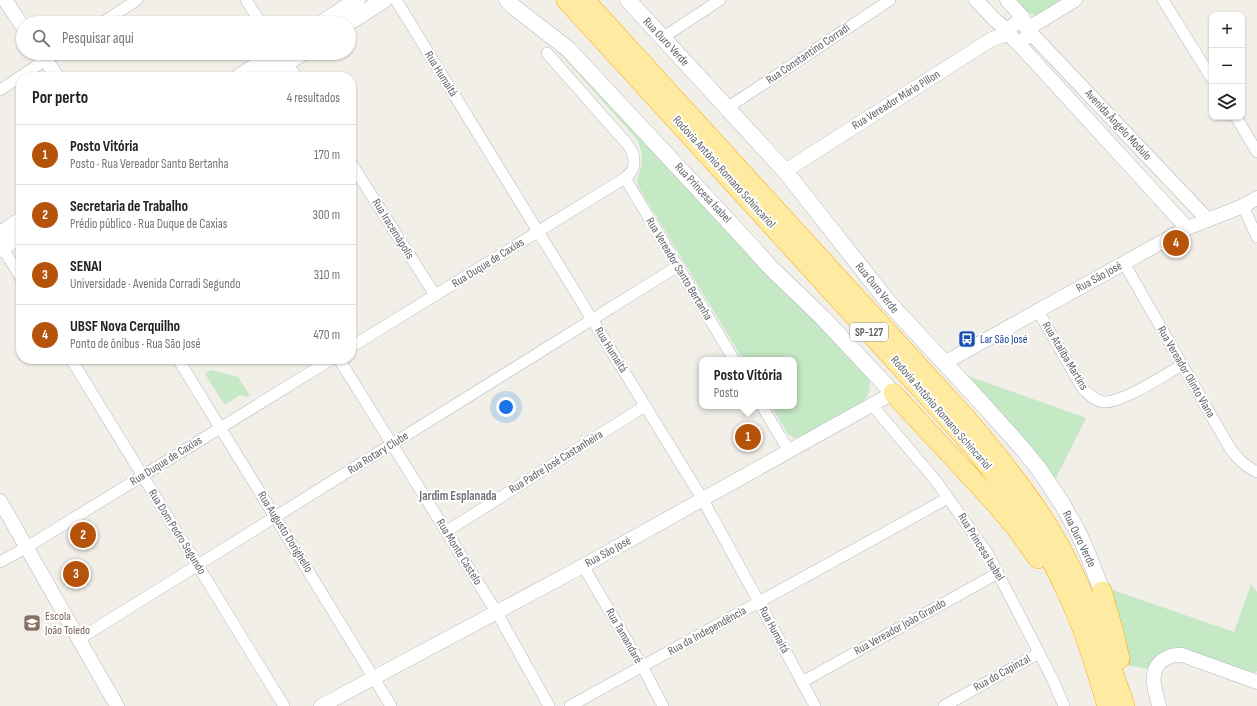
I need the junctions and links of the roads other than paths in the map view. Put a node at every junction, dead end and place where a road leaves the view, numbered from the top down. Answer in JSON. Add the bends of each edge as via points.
{"nodes":[{"id":1,"x":5,"y":0,"type":"edge"},
{"id":2,"x":137,"y":0,"type":"edge"},
{"id":3,"x":246,"y":0,"type":"edge"},
{"id":4,"x":357,"y":0,"type":"edge"},
{"id":5,"x":384,"y":0,"type":"edge"},
{"id":6,"x":396,"y":0,"type":"edge"},
{"id":7,"x":507,"y":0,"type":"edge"},
{"id":8,"x":566,"y":0,"type":"edge"},
{"id":9,"x":585,"y":0,"type":"edge"},
{"id":10,"x":628,"y":0,"type":"edge"},
{"id":11,"x":720,"y":0,"type":"edge"},
{"id":12,"x":890,"y":0,"type":"edge"},
{"id":13,"x":976,"y":0,"type":"edge"},
{"id":14,"x":1007,"y":0,"type":"edge"},
{"id":15,"x":1076,"y":0,"type":"edge"},
{"id":16,"x":1163,"y":0,"type":"edge"},
{"id":17,"x":16,"y":16,"type":"edge"},
{"id":18,"x":113,"y":16,"type":"edge"},
{"id":19,"x":256,"y":16,"type":"edge"},
{"id":20,"x":333,"y":16,"type":"edge"},
{"id":21,"x":356,"y":18,"type":"edge"},
{"id":22,"x":1026,"y":27,"type":"junction"},
{"id":23,"x":1013,"y":37,"type":"junction"},
{"id":24,"x":662,"y":38,"type":"junction"},
{"id":25,"x":547,"y":53,"type":"dead end"},
{"id":26,"x":40,"y":60,"type":"edge"},
{"id":27,"x":49,"y":60,"type":"edge"},
{"id":28,"x":273,"y":60,"type":"edge"},
{"id":29,"x":278,"y":60,"type":"edge"},
{"id":30,"x":284,"y":60,"type":"edge"},
{"id":31,"x":24,"y":72,"type":"edge"},
{"id":32,"x":55,"y":72,"type":"edge"},
{"id":33,"x":249,"y":72,"type":"edge"},
{"id":34,"x":269,"y":72,"type":"edge"},
{"id":35,"x":292,"y":72,"type":"edge"},
{"id":36,"x":1209,"y":74,"type":"edge"},
{"id":37,"x":16,"y":78,"type":"edge"},
{"id":38,"x":0,"y":90,"type":"edge"},
{"id":39,"x":727,"y":108,"type":"junction"},
{"id":40,"x":1238,"y":120,"type":"edge"},
{"id":41,"x":1257,"y":152,"type":"edge"},
{"id":42,"x":785,"y":171,"type":"junction"},
{"id":43,"x":356,"y":172,"type":"edge"},
{"id":44,"x":625,"y":178,"type":"junction"},
{"id":45,"x":1257,"y":198,"type":"edge"},
{"id":46,"x":1242,"y":206,"type":"junction"},
{"id":47,"x":1208,"y":220,"type":"junction"},
{"id":48,"x":16,"y":226,"type":"edge"},
{"id":49,"x":538,"y":231,"type":"junction"},
{"id":50,"x":1181,"y":231,"type":"junction"},
{"id":51,"x":16,"y":237,"type":"edge"},
{"id":52,"x":1257,"y":237,"type":"edge"},
{"id":53,"x":1,"y":243,"type":"edge"},
{"id":54,"x":1124,"y":263,"type":"junction"},
{"id":55,"x":678,"y":266,"type":"junction"},
{"id":56,"x":16,"y":269,"type":"edge"},
{"id":57,"x":435,"y":296,"type":"junction"},
{"id":58,"x":1038,"y":310,"type":"junction"},
{"id":59,"x":592,"y":320,"type":"junction"},
{"id":60,"x":356,"y":344,"type":"edge"},
{"id":61,"x":732,"y":357,"type":"edge"},
{"id":62,"x":944,"y":363,"type":"junction"},
{"id":63,"x":73,"y":364,"type":"edge"},
{"id":64,"x":181,"y":364,"type":"edge"},
{"id":65,"x":324,"y":364,"type":"edge"},
{"id":66,"x":342,"y":364,"type":"edge"},
{"id":67,"x":1182,"y":366,"type":"junction"},
{"id":68,"x":893,"y":393,"type":"junction"},
{"id":69,"x":872,"y":405,"type":"junction"},
{"id":70,"x":645,"y":406,"type":"junction"},
{"id":71,"x":764,"y":409,"type":"edge"},
{"id":72,"x":221,"y":428,"type":"junction"},
{"id":73,"x":392,"y":444,"type":"junction"},
{"id":74,"x":790,"y":451,"type":"junction"},
{"id":75,"x":1257,"y":472,"type":"edge"},
{"id":76,"x":142,"y":476,"type":"junction"},
{"id":77,"x":948,"y":498,"type":"junction"},
{"id":78,"x":703,"y":500,"type":"junction"},
{"id":79,"x":0,"y":501,"type":"edge"},
{"id":80,"x":275,"y":517,"type":"junction"},
{"id":81,"x":447,"y":531,"type":"junction"},
{"id":82,"x":27,"y":547,"type":"junction"},
{"id":83,"x":0,"y":562,"type":"edge"},
{"id":84,"x":197,"y":565,"type":"junction"},
{"id":85,"x":583,"y":566,"type":"junction"},
{"id":86,"x":998,"y":573,"type":"junction"},
{"id":87,"x":1102,"y":591,"type":"joint"},
{"id":88,"x":760,"y":602,"type":"junction"},
{"id":89,"x":497,"y":613,"type":"junction"},
{"id":90,"x":1080,"y":622,"type":"junction"},
{"id":91,"x":79,"y":640,"type":"junction"},
{"id":92,"x":1039,"y":653,"type":"junction"},
{"id":93,"x":642,"y":666,"type":"junction"},
{"id":94,"x":374,"y":678,"type":"junction"},
{"id":95,"x":802,"y":682,"type":"junction"},
{"id":96,"x":1257,"y":682,"type":"edge"},
{"id":97,"x":117,"y":706,"type":"edge"},
{"id":98,"x":284,"y":706,"type":"edge"},
{"id":99,"x":321,"y":706,"type":"edge"},
{"id":100,"x":391,"y":706,"type":"edge"},
{"id":101,"x":549,"y":706,"type":"edge"},
{"id":102,"x":570,"y":706,"type":"edge"},
{"id":103,"x":663,"y":706,"type":"edge"},
{"id":104,"x":815,"y":706,"type":"edge"},
{"id":105,"x":944,"y":706,"type":"edge"},
{"id":106,"x":1064,"y":706,"type":"edge"},
{"id":107,"x":1107,"y":706,"type":"edge"},
{"id":108,"x":1125,"y":706,"type":"edge"},
{"id":109,"x":1159,"y":706,"type":"edge"}],
"edges":[{"from":1,"to":17,"type":"street"},
{"from":2,"to":18,"type":"street"},
{"from":3,"to":19,"type":"street"},
{"from":4,"to":20,"type":"main road"},
{"from":5,"to":21,"type":"main road"},
{"from":6,"to":49,"type":"street","name":"Rua Humaitá"},
{"from":7,"to":68,"type":"main road","name":"Rua Princesa Isabel","via":[[568,49],[770,268],[822,317]]},
{"from":8,"to":90,"type":"highway","name":"Rodovia Antônio Romano Schincariol","number":"SP-127","via":[[978,452],[1034,530]]},
{"from":9,"to":108,"type":"highway","name":"Rodovia Antônio Romano Schincariol","number":"SP-127","via":[[968,420],[1030,498],[1049,527],[1081,588],[1095,619]]},
{"from":10,"to":24,"type":"main road","name":"Rua Ouro Verde"},
{"from":11,"to":24,"type":"street"},
{"from":12,"to":39,"type":"street","name":"Rua Constantino Corradi"},
{"from":13,"to":23,"type":"street"},
{"from":14,"to":22,"type":"street","name":"Avenida Ângelo Modulo","via":[[1023,18]]},
{"from":15,"to":22,"type":"street"},
{"from":16,"to":36,"type":"street"},
{"from":22,"to":23,"type":"street","via":[[1027,35],[1024,39],[1018,41]]},
{"from":22,"to":47,"type":"street","name":"Avenida Ângelo Modulo"},
{"from":23,"to":42,"type":"street","name":"Rua Vereador Mário Pillon","via":[[992,39]]},
{"from":23,"to":50,"type":"street","via":[[1167,207]]},
{"from":24,"to":39,"type":"main road","name":"Rua Ouro Verde"},
{"from":25,"to":44,"type":"street","via":[[633,152],[634,166]]},
{"from":26,"to":31,"type":"street"},
{"from":27,"to":32,"type":"street"},
{"from":28,"to":33,"type":"main road"},
{"from":29,"to":34,"type":"main road"},
{"from":30,"to":35,"type":"street"},
{"from":37,"to":38,"type":"street"},
{"from":39,"to":42,"type":"main road","name":"Rua Ouro Verde"},
{"from":40,"to":41,"type":"street"},
{"from":42,"to":62,"type":"main road","name":"Rua Ouro Verde","via":[[889,304]]},
{"from":43,"to":57,"type":"street","name":"Rua Iracemápolis"},
{"from":44,"to":49,"type":"street","name":"Rua Duque de Caxias"},
{"from":44,"to":55,"type":"street","name":"Rua Vereador Santo Bertanha"},
{"from":45,"to":46,"type":"street","name":"Rua São José"},
{"from":46,"to":47,"type":"street","name":"Rua São José"},
{"from":46,"to":52,"type":"street"},
{"from":47,"to":50,"type":"street","name":"Rua São José"},
{"from":48,"to":53,"type":"main road"},
{"from":49,"to":57,"type":"street","name":"Rua Duque de Caxias"},
{"from":49,"to":59,"type":"street","name":"Rua Humaitá"},
{"from":50,"to":54,"type":"street","name":"Rua São José"},
{"from":51,"to":53,"type":"main road"},
{"from":53,"to":56,"type":"street"},
{"from":54,"to":58,"type":"street","name":"Rua São José"},
{"from":54,"to":67,"type":"street","name":"Rua Vereador Olinto Viana"},
{"from":55,"to":59,"type":"street","name":"Rua Rotary Clube"},
{"from":55,"to":61,"type":"street","name":"Rua Vereador Santo Bertanha"},
{"from":57,"to":60,"type":"street","name":"Rua Duque de Caxias"},
{"from":58,"to":62,"type":"street","name":"Rua São José"},
{"from":58,"to":67,"type":"street","name":"Rua Ataliba Martins","via":[[1083,389],[1092,398],[1103,402],[1119,400]]},
{"from":59,"to":70,"type":"street","name":"Rua Humaitá"},
{"from":59,"to":73,"type":"street","name":"Rua Rotary Clube"},
{"from":62,"to":87,"type":"main road","name":"Rua Ouro Verde","via":[[1022,448],[1050,484],[1077,530]]},
{"from":63,"to":76,"type":"street","name":"Rua Dom Pedro Segundo"},
{"from":64,"to":72,"type":"street","name":"Rua Augusto Dorighello"},
{"from":65,"to":72,"type":"street","name":"Rua Duque de Caxias"},
{"from":66,"to":73,"type":"street","name":"Rua Monte Castelo"},
{"from":67,"to":75,"type":"street","name":"Rua Vereador Olinto Viana","via":[[1234,456]]},
{"from":68,"to":69,"type":"street","name":"Rua São José"},
{"from":68,"to":90,"type":"highway","via":[[1015,527]]},
{"from":69,"to":74,"type":"street","name":"Rua São José"},
{"from":69,"to":77,"type":"street","name":"Rua Princesa Isabel"},
{"from":70,"to":78,"type":"street","name":"Rua Humaitá"},
{"from":70,"to":81,"type":"street","name":"Rua Padre José Castanheira"},
{"from":71,"to":74,"type":"street"},
{"from":72,"to":76,"type":"street","name":"Rua Duque de Caxias"},
{"from":72,"to":80,"type":"street","name":"Rua Augusto Dorighello"},
{"from":73,"to":80,"type":"street","name":"Rua Rotary Clube"},
{"from":73,"to":81,"type":"street","name":"Rua Monte Castelo"},
{"from":74,"to":78,"type":"street","name":"Rua São José"},
{"from":76,"to":82,"type":"street","name":"Rua Duque de Caxias"},
{"from":76,"to":84,"type":"street","name":"Rua Dom Pedro Segundo"},
{"from":77,"to":86,"type":"street","name":"Rua Princesa Isabel","via":[[988,554]]},
{"from":77,"to":88,"type":"street","name":"Rua da Independência"},
{"from":78,"to":85,"type":"street","name":"Rua São José"},
{"from":78,"to":88,"type":"street","name":"Rua Humaitá"},
{"from":79,"to":82,"type":"street"},
{"from":80,"to":84,"type":"street","name":"Rua Rotary Clube"},
{"from":80,"to":94,"type":"street","name":"Rua Augusto Dorighello"},
{"from":81,"to":89,"type":"street","name":"Rua Monte Castelo"},
{"from":82,"to":83,"type":"street","name":"Rua Duque de Caxias"},
{"from":82,"to":91,"type":"street"},
{"from":84,"to":91,"type":"street","name":"Rua Rotary Clube"},
{"from":84,"to":98,"type":"street","name":"Rua Dom Pedro Segundo"},
{"from":85,"to":89,"type":"street","name":"Rua São José"},
{"from":85,"to":93,"type":"street","name":"Rua Tamandaré"},
{"from":86,"to":92,"type":"street","name":"Rua Princesa Isabel"},
{"from":86,"to":95,"type":"street","name":"Rua Vereador João Grando"},
{"from":87,"to":108,"type":"highway","via":[[1118,649]]},
{"from":88,"to":93,"type":"street","name":"Rua da Independência"},
{"from":88,"to":95,"type":"street","name":"Rua Humaitá"},
{"from":89,"to":94,"type":"street","name":"Rua São José"},
{"from":89,"to":101,"type":"street","name":"Rua Monte Castelo"},
{"from":90,"to":107,"type":"highway","name":"Rodovia Antônio Romano Schincariol","number":"SP-127"},
{"from":91,"to":97,"type":"street"},
{"from":92,"to":105,"type":"street","name":"Rua do Capinzal"},
{"from":92,"to":106,"type":"street","name":"Rua Princesa Isabel"},
{"from":93,"to":102,"type":"street","name":"Rua da Independência"},
{"from":93,"to":103,"type":"street","name":"Rua Tamandaré"},
{"from":94,"to":99,"type":"street","name":"Rua São José"},
{"from":94,"to":100,"type":"street","name":"Rua Augusto Dorighello"},
{"from":95,"to":104,"type":"street","name":"Rua Humaitá"},
{"from":96,"to":109,"type":"street","via":[[1175,654],[1168,656],[1155,670]]}]}
